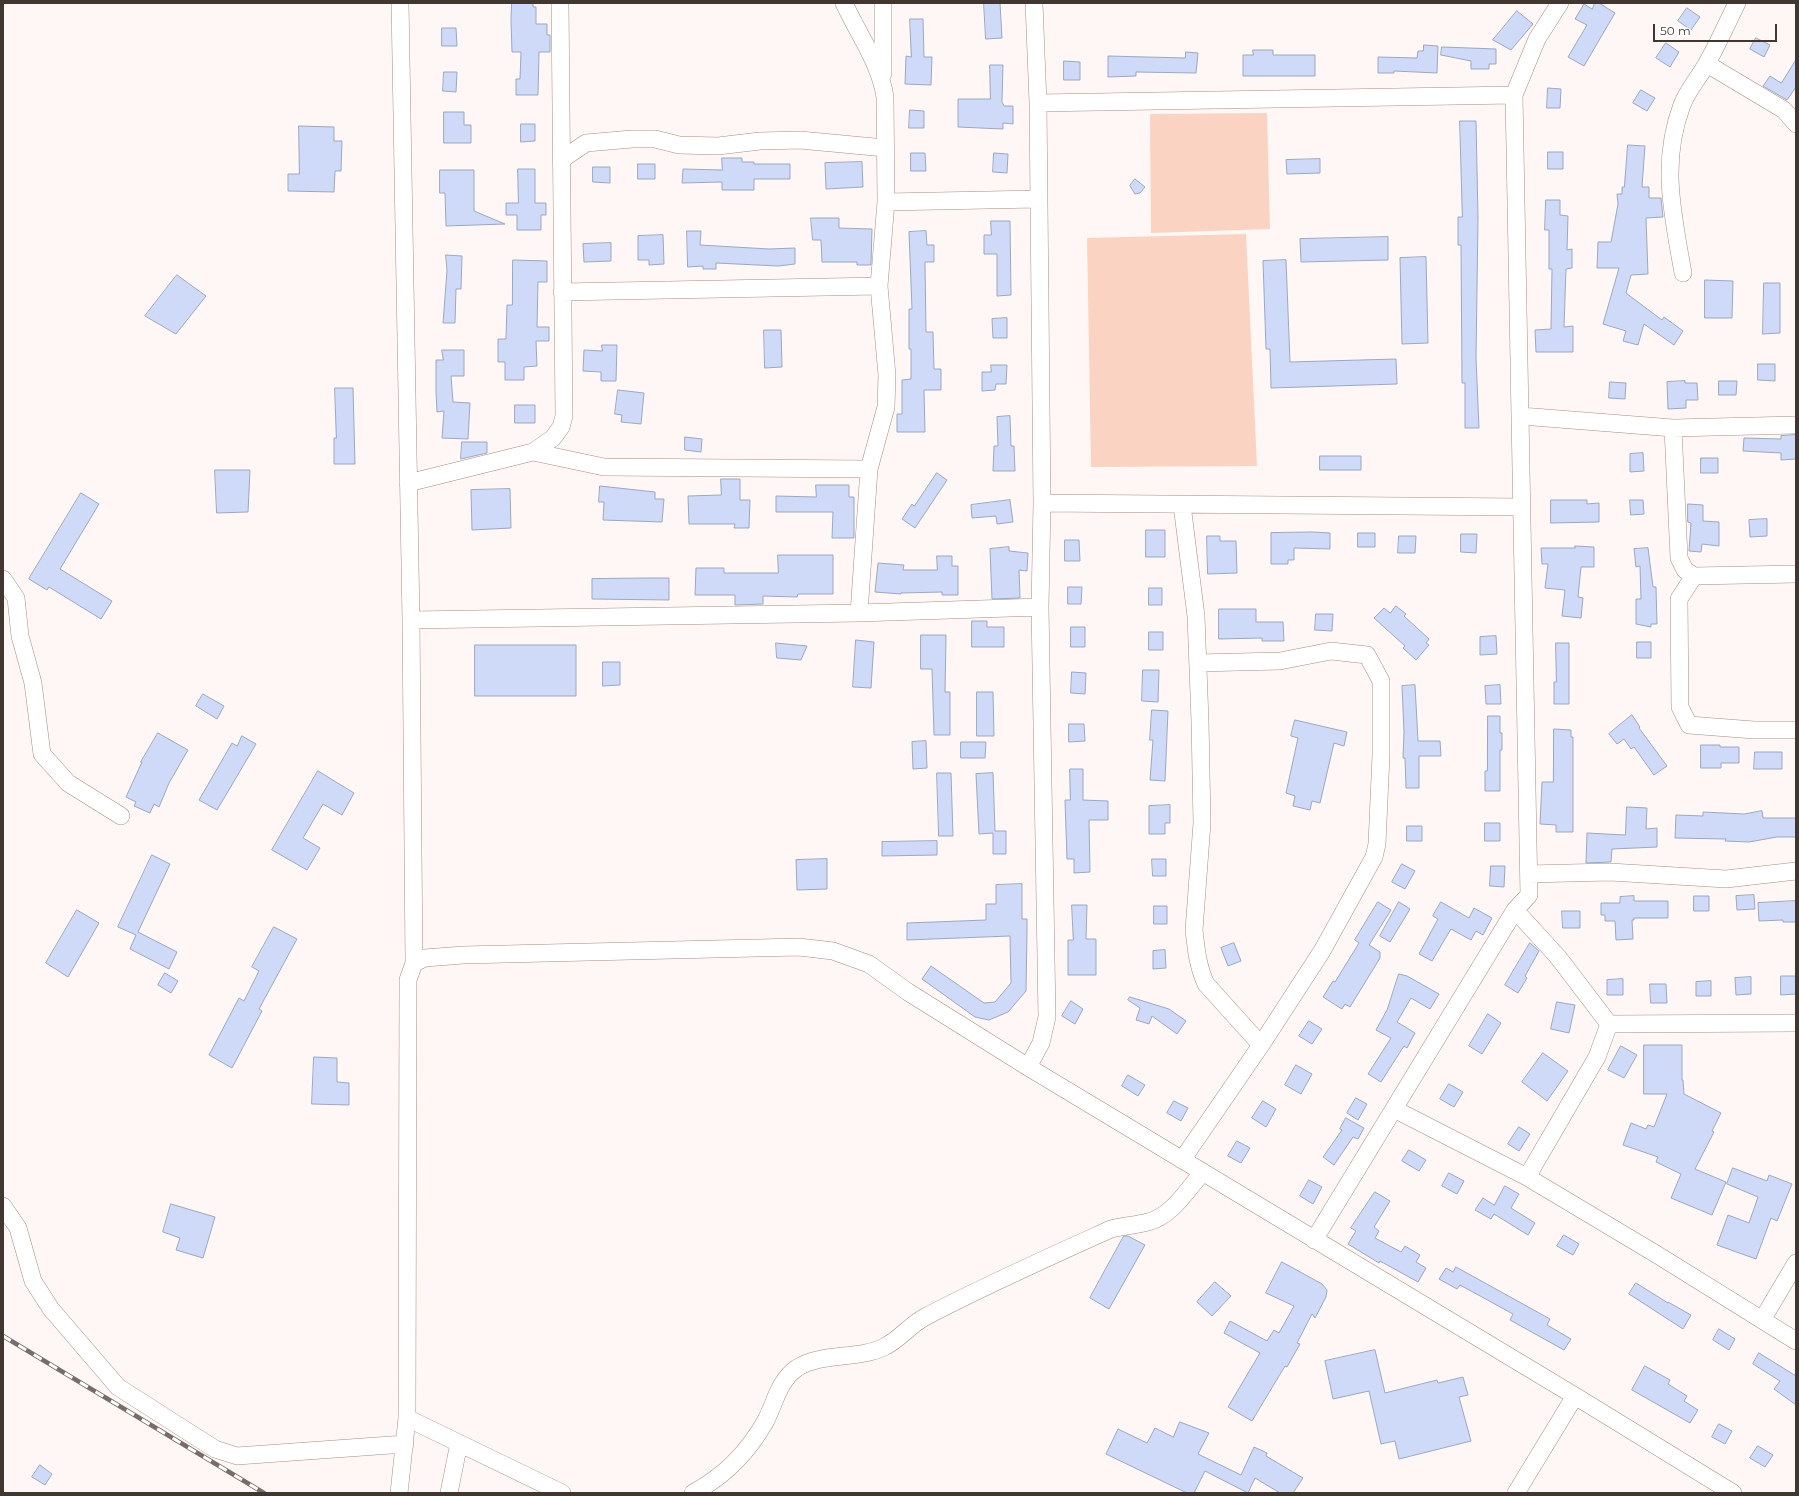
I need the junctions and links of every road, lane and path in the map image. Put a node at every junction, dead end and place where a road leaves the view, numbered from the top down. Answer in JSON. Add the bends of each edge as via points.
{"nodes":[{"id":1,"x":400,"y":3,"type":"edge"},
{"id":2,"x":560,"y":3,"type":"edge"},
{"id":3,"x":844,"y":3,"type":"edge"},
{"id":4,"x":883,"y":3,"type":"edge"},
{"id":5,"x":1034,"y":3,"type":"edge"},
{"id":6,"x":1560,"y":3,"type":"edge"},
{"id":7,"x":1737,"y":3,"type":"edge"},
{"id":8,"x":1707,"y":64,"type":"junction"},
{"id":9,"x":883,"y":81,"type":"junction"},
{"id":10,"x":1514,"y":95,"type":"junction"},
{"id":11,"x":1038,"y":103,"type":"junction"},
{"id":12,"x":1796,"y":124,"type":"edge"},
{"id":13,"x":885,"y":148,"type":"junction"},
{"id":14,"x":561,"y":160,"type":"junction"},
{"id":15,"x":1038,"y":199,"type":"junction"},
{"id":16,"x":886,"y":202,"type":"junction"},
{"id":17,"x":1683,"y":273,"type":"dead end"},
{"id":18,"x":879,"y":286,"type":"junction"},
{"id":19,"x":562,"y":292,"type":"junction"},
{"id":20,"x":1521,"y":416,"type":"junction"},
{"id":21,"x":1796,"y":425,"type":"edge"},
{"id":22,"x":1672,"y":428,"type":"junction"},
{"id":23,"x":533,"y":452,"type":"junction"},
{"id":24,"x":869,"y":469,"type":"junction"},
{"id":25,"x":408,"y":483,"type":"junction"},
{"id":26,"x":1042,"y":503,"type":"junction"},
{"id":27,"x":1182,"y":506,"type":"junction"},
{"id":28,"x":1522,"y":508,"type":"junction"},
{"id":29,"x":1796,"y":574,"type":"edge"},
{"id":30,"x":1694,"y":576,"type":"junction"},
{"id":31,"x":3,"y":579,"type":"edge"},
{"id":32,"x":1040,"y":607,"type":"junction"},
{"id":33,"x":858,"y":613,"type":"junction"},
{"id":34,"x":411,"y":620,"type":"junction"},
{"id":35,"x":1198,"y":663,"type":"junction"},
{"id":36,"x":1796,"y":730,"type":"edge"},
{"id":37,"x":121,"y":816,"type":"dead end"},
{"id":38,"x":1796,"y":871,"type":"edge"},
{"id":39,"x":1529,"y":874,"type":"junction"},
{"id":40,"x":1515,"y":910,"type":"junction"},
{"id":41,"x":414,"y":962,"type":"junction"},
{"id":42,"x":1796,"y":1023,"type":"edge"},
{"id":43,"x":1609,"y":1024,"type":"junction"},
{"id":44,"x":1261,"y":1045,"type":"junction"},
{"id":45,"x":1028,"y":1067,"type":"junction"},
{"id":46,"x":1394,"y":1109,"type":"junction"},
{"id":47,"x":1182,"y":1160,"type":"junction"},
{"id":48,"x":1202,"y":1172,"type":"junction"},
{"id":49,"x":1527,"y":1177,"type":"junction"},
{"id":50,"x":3,"y":1206,"type":"edge"},
{"id":51,"x":1314,"y":1240,"type":"junction"},
{"id":52,"x":1796,"y":1263,"type":"edge"},
{"id":53,"x":1762,"y":1320,"type":"junction"},
{"id":54,"x":1796,"y":1341,"type":"edge"},
{"id":55,"x":1575,"y":1396,"type":"junction"},
{"id":56,"x":407,"y":1418,"type":"junction"},
{"id":57,"x":458,"y":1443,"type":"junction"},
{"id":58,"x":405,"y":1444,"type":"junction"},
{"id":59,"x":399,"y":1493,"type":"edge"},
{"id":60,"x":449,"y":1493,"type":"edge"},
{"id":61,"x":562,"y":1493,"type":"edge"},
{"id":62,"x":693,"y":1493,"type":"edge"},
{"id":63,"x":1516,"y":1493,"type":"edge"},
{"id":64,"x":1733,"y":1493,"type":"edge"}],
"edges":[{"from":1,"to":25,"type":"street"},
{"from":2,"to":14,"type":"street"},
{"from":3,"to":9,"type":"street"},
{"from":4,"to":9,"type":"street"},
{"from":5,"to":11,"type":"street"},
{"from":6,"to":10,"type":"street","via":[[1537,39]]},
{"from":7,"to":8,"type":"street"},
{"from":8,"to":12,"type":"street","via":[[1784,110]]},
{"from":8,"to":17,"type":"street","via":[[1691,86],[1671,140],[1670,198]]},
{"from":9,"to":13,"type":"street"},
{"from":10,"to":11,"type":"street"},
{"from":10,"to":20,"type":"street"},
{"from":11,"to":15,"type":"street"},
{"from":13,"to":14,"type":"street","via":[[800,140],[718,146],[679,145],[655,139],[632,139],[586,143]]},
{"from":13,"to":16,"type":"street"},
{"from":14,"to":19,"type":"street"},
{"from":15,"to":16,"type":"street"},
{"from":15,"to":26,"type":"street"},
{"from":16,"to":18,"type":"street"},
{"from":18,"to":19,"type":"street"},
{"from":18,"to":24,"type":"street","via":[[887,375],[886,407]]},
{"from":19,"to":23,"type":"street","via":[[564,416],[561,427],[553,438]]},
{"from":20,"to":22,"type":"street"},
{"from":20,"to":28,"type":"street"},
{"from":21,"to":22,"type":"street"},
{"from":22,"to":30,"type":"street","via":[[1679,558],[1685,570]]},
{"from":23,"to":24,"type":"street","via":[[604,467]]},
{"from":23,"to":25,"type":"street"},
{"from":24,"to":33,"type":"street"},
{"from":25,"to":34,"type":"street"},
{"from":26,"to":27,"type":"street"},
{"from":26,"to":32,"type":"street"},
{"from":27,"to":28,"type":"street"},
{"from":27,"to":35,"type":"street","via":[[1196,616]]},
{"from":28,"to":39,"type":"street"},
{"from":29,"to":30,"type":"street"},
{"from":30,"to":36,"type":"street","via":[[1679,599],[1680,707],[1690,725]]},
{"from":31,"to":37,"type":"street","via":[[16,598],[20,636],[32,683],[42,754],[68,783]]},
{"from":32,"to":33,"type":"street"},
{"from":32,"to":45,"type":"street","via":[[1047,1018],[1041,1043]]},
{"from":33,"to":34,"type":"street"},
{"from":34,"to":41,"type":"street"},
{"from":35,"to":44,"type":"street","via":[[1202,823],[1194,930],[1200,972],[1206,984]]},
{"from":35,"to":44,"type":"street","via":[[1280,661],[1331,651],[1367,655],[1381,682],[1381,755],[1377,844],[1374,857],[1322,951]]},
{"from":38,"to":39,"type":"street","via":[[1726,879],[1610,872]]},
{"from":39,"to":40,"type":"street","via":[[1529,895]]},
{"from":40,"to":43,"type":"street","via":[[1558,957]]},
{"from":40,"to":46,"type":"street"},
{"from":41,"to":45,"type":"street","via":[[425,958],[463,955],[799,947],[822,949],[869,964],[908,992]]},
{"from":41,"to":56,"type":"street","via":[[408,980]]},
{"from":42,"to":43,"type":"street"},
{"from":43,"to":49,"type":"street","via":[[1597,1057]]},
{"from":44,"to":47,"type":"street"},
{"from":45,"to":47,"type":"street"},
{"from":46,"to":49,"type":"street"},
{"from":46,"to":51,"type":"street"},
{"from":47,"to":48,"type":"street"},
{"from":48,"to":51,"type":"street"},
{"from":48,"to":62,"type":"street","via":[[1168,1213],[1148,1222],[1111,1229],[984,1287],[912,1324],[876,1351],[812,1360],[796,1369],[777,1392],[765,1422],[738,1460],[712,1483]]},
{"from":49,"to":53,"type":"street"},
{"from":50,"to":58,"type":"street","via":[[18,1228],[33,1281],[51,1309],[118,1387],[215,1449],[237,1456]]},
{"from":51,"to":55,"type":"street"},
{"from":52,"to":53,"type":"street"},
{"from":53,"to":54,"type":"street"},
{"from":55,"to":63,"type":"street"},
{"from":55,"to":64,"type":"street"},
{"from":56,"to":57,"type":"street"},
{"from":56,"to":58,"type":"street"},
{"from":57,"to":60,"type":"street"},
{"from":57,"to":61,"type":"street"},
{"from":58,"to":59,"type":"street"}]}
